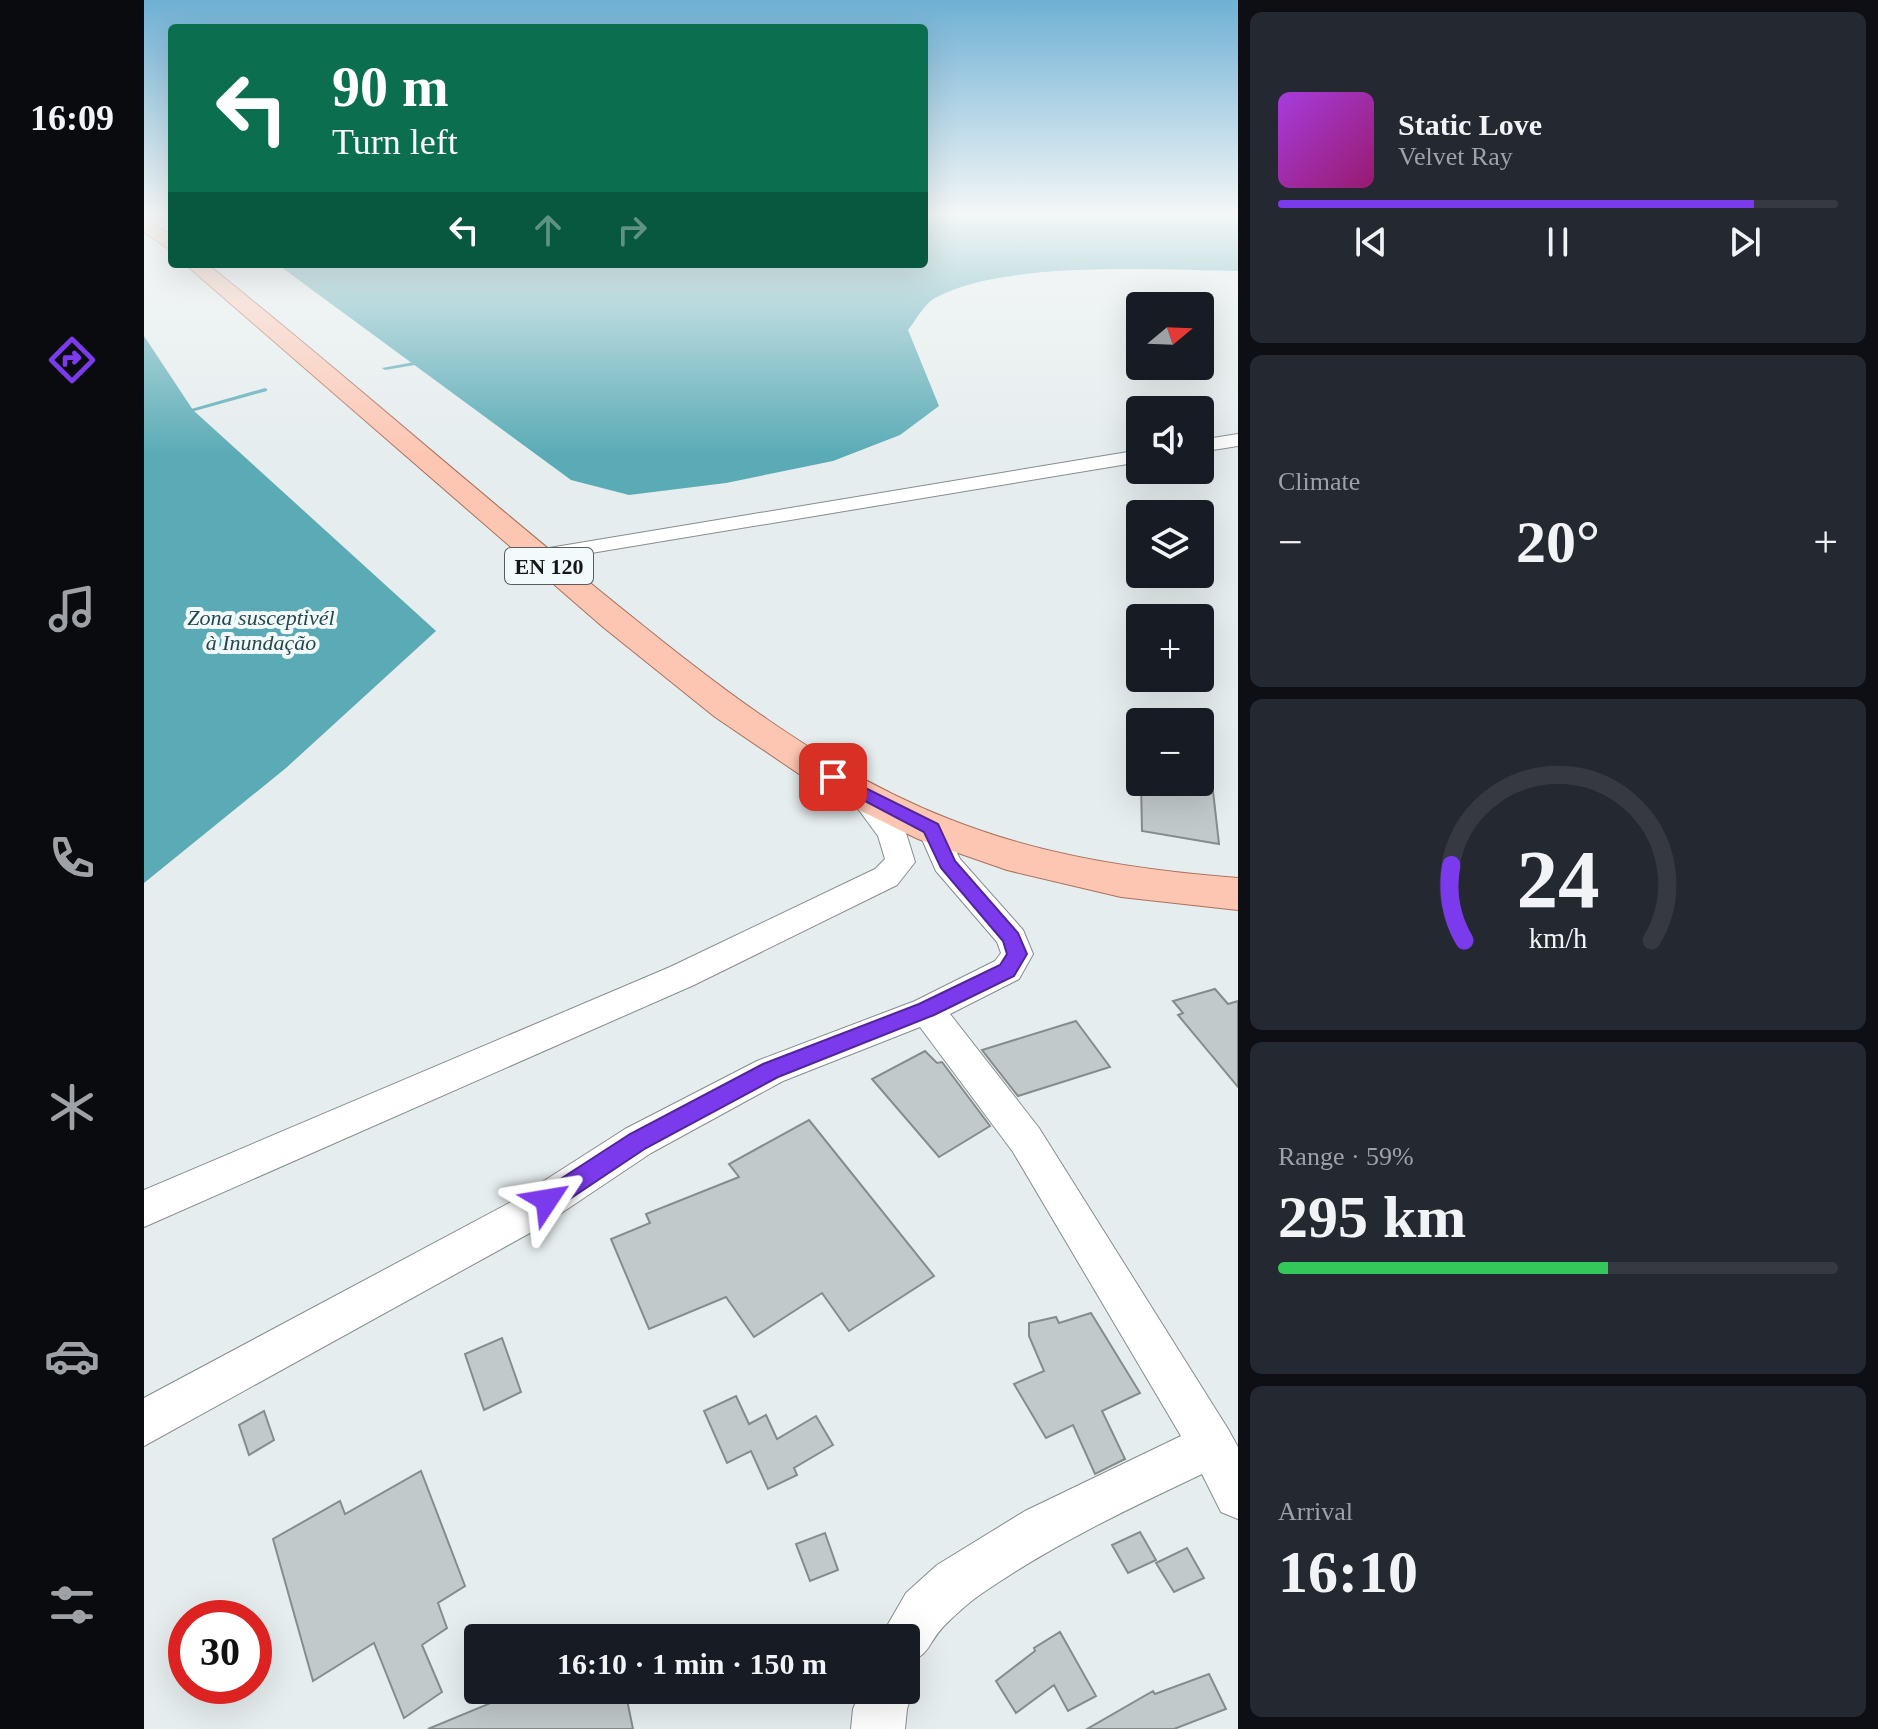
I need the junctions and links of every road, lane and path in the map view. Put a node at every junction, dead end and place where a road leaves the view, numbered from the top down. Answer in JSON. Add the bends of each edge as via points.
{"nodes":[{"id":1,"x":230,"y":294,"type":"edge"},
{"id":2,"x":1238,"y":440,"type":"edge"},
{"id":3,"x":1214,"y":444,"type":"edge"},
{"id":4,"x":1126,"y":458,"type":"edge"},
{"id":5,"x":537,"y":556,"type":"junction"},
{"id":6,"x":859,"y":791,"type":"junction"},
{"id":7,"x":932,"y":828,"type":"junction"},
{"id":8,"x":1238,"y":894,"type":"edge"},
{"id":9,"x":927,"y":1010,"type":"junction"},
{"id":10,"x":144,"y":1209,"type":"edge"},
{"id":11,"x":144,"y":1423,"type":"edge"},
{"id":12,"x":1212,"y":1445,"type":"junction"},
{"id":13,"x":1238,"y":1495,"type":"edge"},
{"id":14,"x":912,"y":1624,"type":"edge"},
{"id":15,"x":882,"y":1704,"type":"edge"},
{"id":16,"x":878,"y":1729,"type":"edge"}],
"edges":[{"from":1,"to":5,"type":"main road","number":"EN 120"},
{"from":2,"to":3,"type":"street"},
{"from":4,"to":5,"type":"street"},
{"from":5,"to":6,"type":"main road","number":"EN 120","via":[[727,711]]},
{"from":6,"to":7,"type":"main road","number":"EN 120"},
{"from":6,"to":10,"type":"street","via":[[900,849],[900,862],[886,877],[682,976]]},
{"from":7,"to":8,"type":"main road","number":"EN 120","via":[[1007,856],[1092,878]]},
{"from":7,"to":9,"type":"street","via":[[947,864],[1012,938],[1017,954],[1007,970]]},
{"from":9,"to":11,"type":"street","via":[[770,1071],[638,1141],[525,1215]]},
{"from":9,"to":12,"type":"street","via":[[1026,1140]]},
{"from":12,"to":13,"type":"street"},
{"from":12,"to":14,"type":"street","via":[[1018,1541],[945,1588]]},
{"from":15,"to":16,"type":"street"}]}
